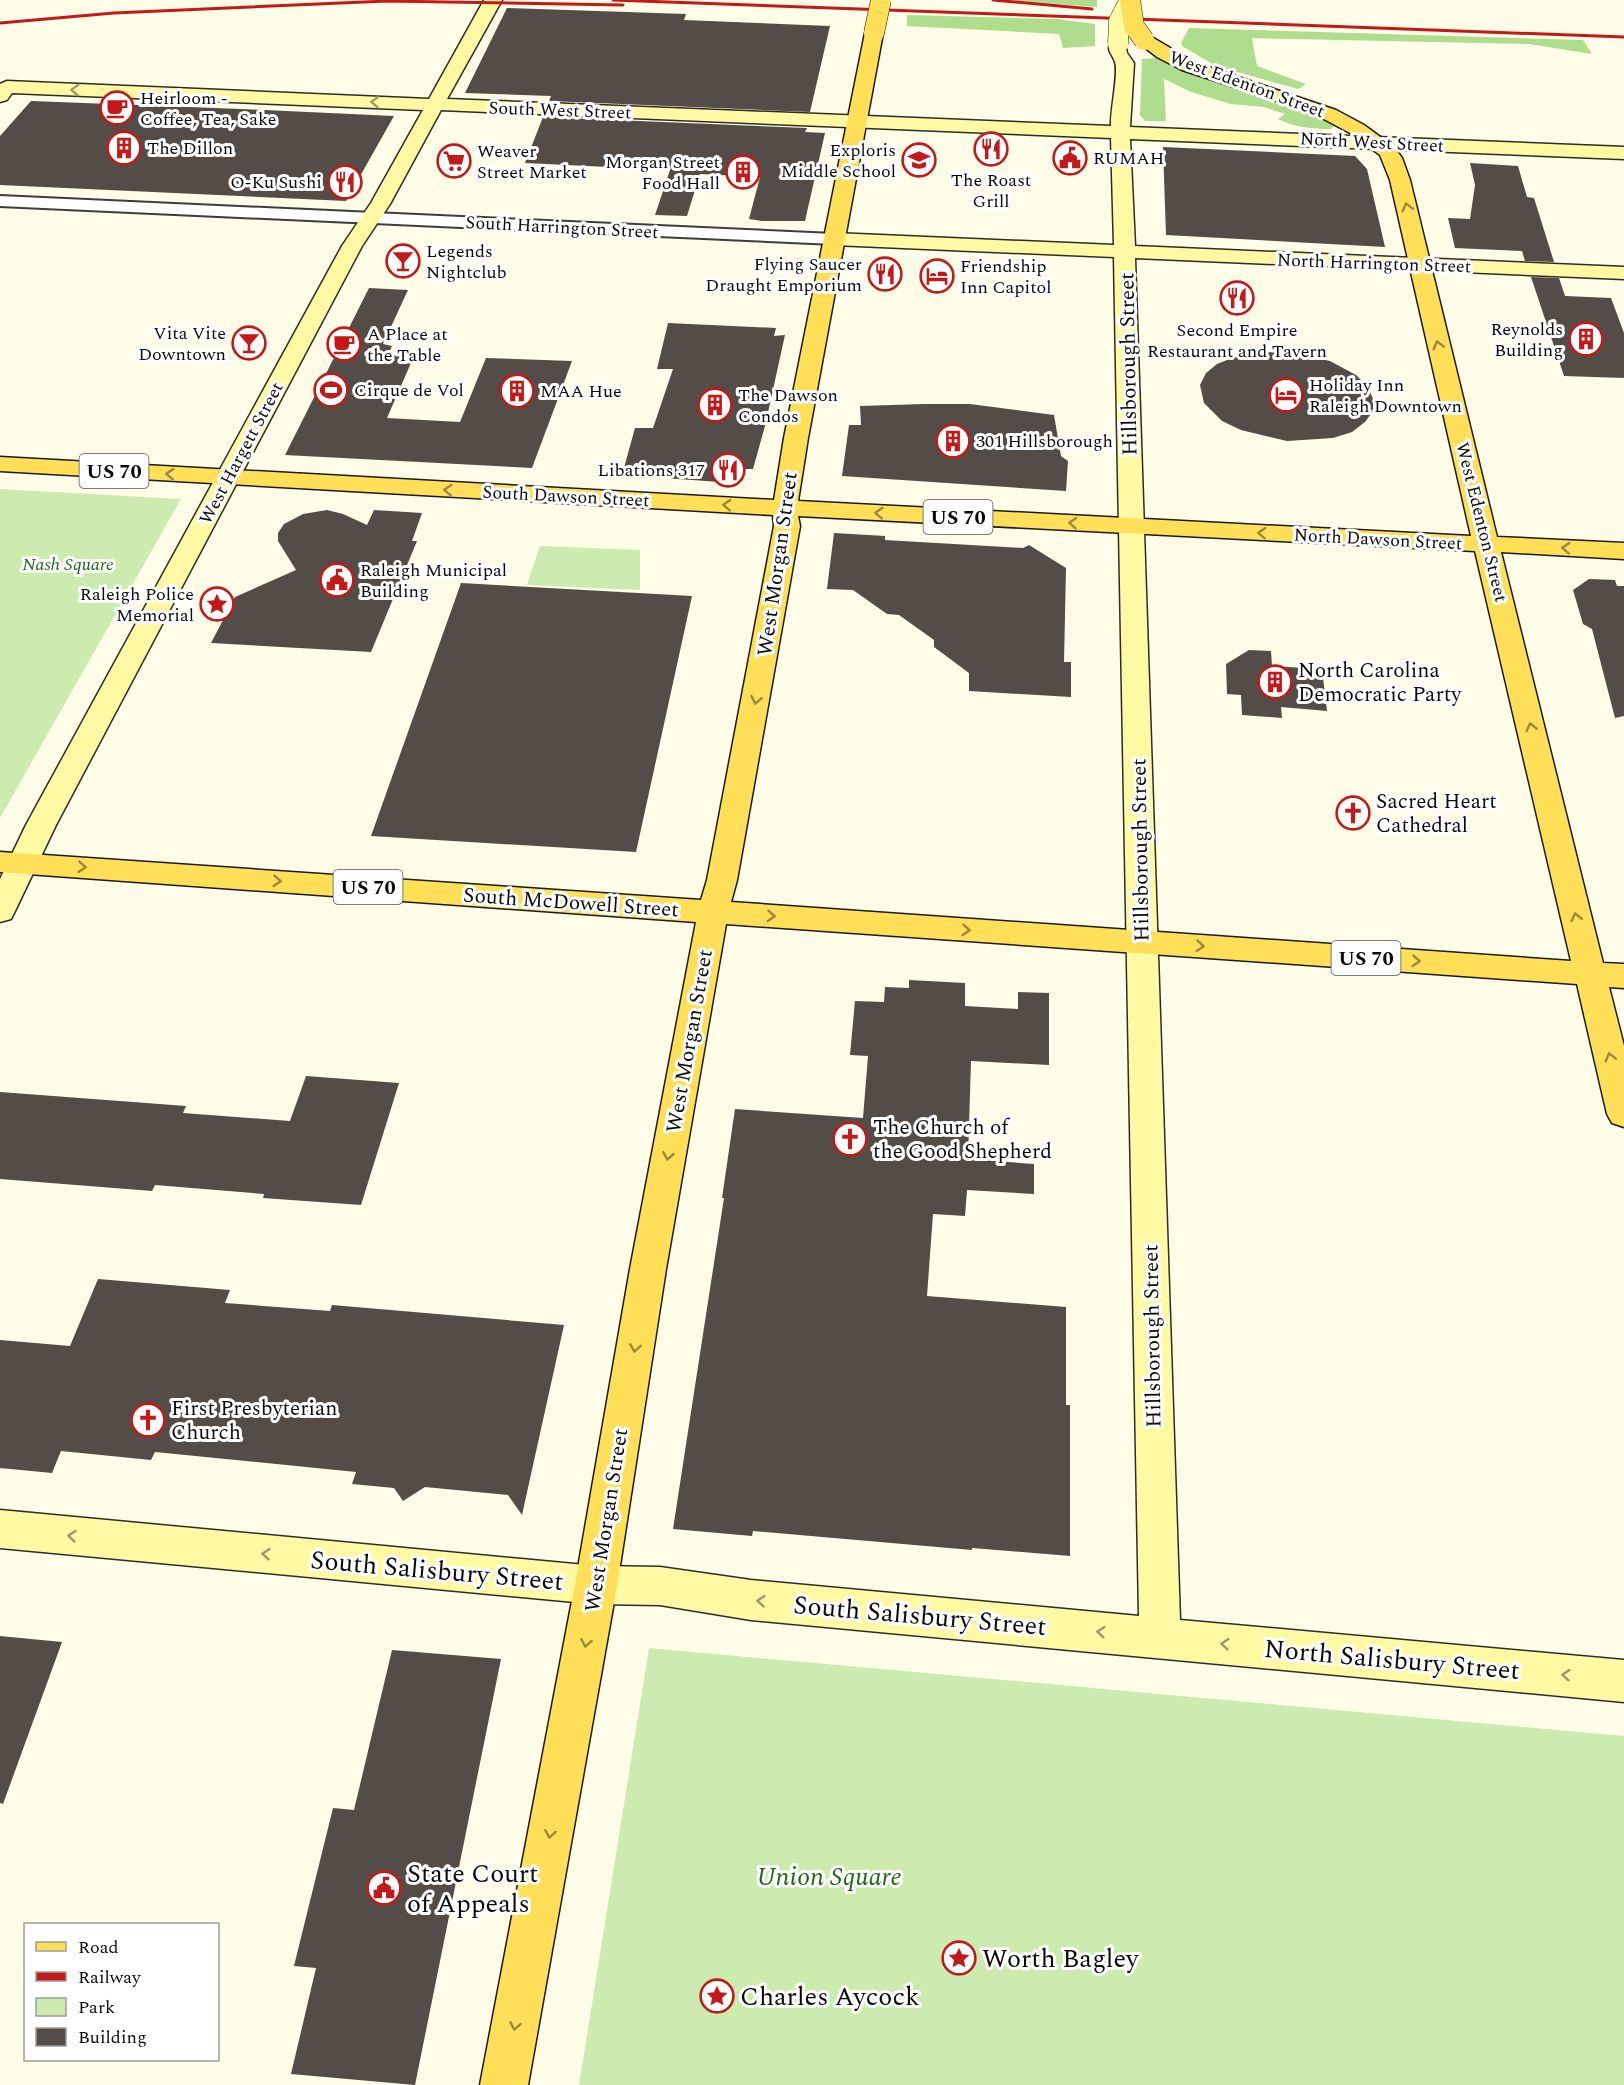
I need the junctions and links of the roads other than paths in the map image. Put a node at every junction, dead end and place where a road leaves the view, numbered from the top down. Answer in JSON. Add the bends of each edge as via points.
{"nodes":[{"id":1,"x":493,"y":0,"type":"edge"},
{"id":2,"x":881,"y":0,"type":"edge"},
{"id":3,"x":1130,"y":0,"type":"edge"},
{"id":4,"x":1151,"y":46,"type":"junction"},
{"id":5,"x":1125,"y":63,"type":"junction"},
{"id":6,"x":2,"y":90,"type":"edge"},
{"id":7,"x":434,"y":104,"type":"junction"},
{"id":8,"x":856,"y":122,"type":"junction"},
{"id":9,"x":1120,"y":132,"type":"junction"},
{"id":10,"x":1375,"y":142,"type":"junction"},
{"id":11,"x":1624,"y":153,"type":"edge"},
{"id":12,"x":0,"y":201,"type":"edge"},
{"id":13,"x":369,"y":217,"type":"junction"},
{"id":14,"x":834,"y":239,"type":"junction"},
{"id":15,"x":1125,"y":252,"type":"junction"},
{"id":16,"x":1420,"y":264,"type":"junction"},
{"id":17,"x":1624,"y":273,"type":"edge"},
{"id":18,"x":0,"y":464,"type":"edge"},
{"id":19,"x":228,"y":478,"type":"junction"},
{"id":20,"x":785,"y":508,"type":"junction"},
{"id":21,"x":1132,"y":526,"type":"junction"},
{"id":22,"x":1488,"y":544,"type":"junction"},
{"id":23,"x":1624,"y":551,"type":"edge"},
{"id":24,"x":12,"y":863,"type":"edge"},
{"id":25,"x":0,"y":911,"type":"edge"},
{"id":26,"x":713,"y":912,"type":"junction"},
{"id":27,"x":1142,"y":942,"type":"junction"},
{"id":28,"x":1590,"y":974,"type":"junction"},
{"id":29,"x":1624,"y":976,"type":"edge"},
{"id":30,"x":1624,"y":1114,"type":"edge"},
{"id":31,"x":0,"y":1529,"type":"edge"},
{"id":32,"x":596,"y":1585,"type":"junction"},
{"id":33,"x":1160,"y":1638,"type":"junction"},
{"id":34,"x":1624,"y":1681,"type":"edge"},
{"id":35,"x":504,"y":2085,"type":"edge"}],
"edges":[{"from":1,"to":7,"type":"street","name":"West Hargett Street"},
{"from":2,"to":8,"type":"main road","name":"West Morgan Street","bridge":true},
{"from":3,"to":4,"type":"main road","name":"Hillsborough Street","bridge":true,"via":[[1134,26]]},
{"from":3,"to":5,"type":"street","name":"Hillsborough Street","bridge":true,"via":[[1119,21],[1118,53]]},
{"from":4,"to":5,"type":"street","via":[[1133,54]]},
{"from":4,"to":10,"type":"main road","name":"West Edenton Street","via":[[1198,70],[1319,110]]},
{"from":5,"to":9,"type":"street","name":"Hillsborough Street"},
{"from":7,"to":6,"type":"street","name":"South West Street","one_way":true},
{"from":7,"to":8,"type":"street","name":"South West Street"},
{"from":7,"to":13,"type":"street","name":"West Hargett Street","via":[[380,204]]},
{"from":8,"to":9,"type":"street","name":"South West Street"},
{"from":8,"to":14,"type":"main road","name":"West Morgan Street"},
{"from":9,"to":10,"type":"street","name":"North West Street"},
{"from":9,"to":15,"type":"street","name":"Hillsborough Street"},
{"from":10,"to":11,"type":"street","name":"North West Street"},
{"from":16,"to":10,"type":"main road","name":"West Edenton Street","one_way":true,"via":[[1396,168],[1391,156]]},
{"from":12,"to":13,"type":"street","name":"South Harrington Street"},
{"from":13,"to":14,"type":"street","name":"South Harrington Street"},
{"from":13,"to":19,"type":"street","name":"West Hargett Street"},
{"from":14,"to":15,"type":"street","name":"South Harrington Street"},
{"from":14,"to":20,"type":"main road","name":"West Morgan Street"},
{"from":15,"to":16,"type":"street","name":"North Harrington Street"},
{"from":15,"to":21,"type":"street","name":"Hillsborough Street"},
{"from":16,"to":17,"type":"street","name":"North Harrington Street"},
{"from":22,"to":16,"type":"main road","name":"West Edenton Street","one_way":true},
{"from":19,"to":18,"type":"main road","name":"South Dawson Street","number":"US 70","one_way":true},
{"from":20,"to":19,"type":"main road","name":"South Dawson Street","number":"US 70","one_way":true},
{"from":19,"to":24,"type":"street","name":"West Hargett Street","via":[[41,825]]},
{"from":21,"to":20,"type":"main road","name":"South Dawson Street","number":"US 70","one_way":true},
{"from":20,"to":26,"type":"main road","name":"West Morgan Street","one_way":true,"via":[[788,526]]},
{"from":22,"to":21,"type":"main road","name":"North Dawson Street","number":"US 70","one_way":true},
{"from":21,"to":27,"type":"street","name":"Hillsborough Street"},
{"from":23,"to":22,"type":"main road","name":"North Dawson Street","number":"US 70","one_way":true},
{"from":28,"to":22,"type":"main road","name":"West Edenton Street","one_way":true},
{"from":24,"to":25,"type":"street","name":"West Hargett Street"},
{"from":24,"to":26,"type":"main road","name":"South McDowell Street","number":"US 70","one_way":true},
{"from":26,"to":27,"type":"main road","name":"South McDowell Street","number":"US 70","one_way":true},
{"from":26,"to":32,"type":"main road","name":"West Morgan Street","one_way":true},
{"from":27,"to":28,"type":"main road","number":"US 70","one_way":true},
{"from":27,"to":33,"type":"street","name":"Hillsborough Street"},
{"from":28,"to":29,"type":"main road","number":"US 70"},
{"from":30,"to":28,"type":"main road","name":"West Edenton Street","one_way":true},
{"from":32,"to":31,"type":"street","name":"South Salisbury Street","one_way":true},
{"from":33,"to":32,"type":"street","name":"South Salisbury Street","one_way":true,"via":[[762,1601],[660,1586]]},
{"from":32,"to":35,"type":"main road","name":"West Morgan Street","one_way":true},
{"from":34,"to":33,"type":"street","name":"North Salisbury Street","one_way":true}]}
